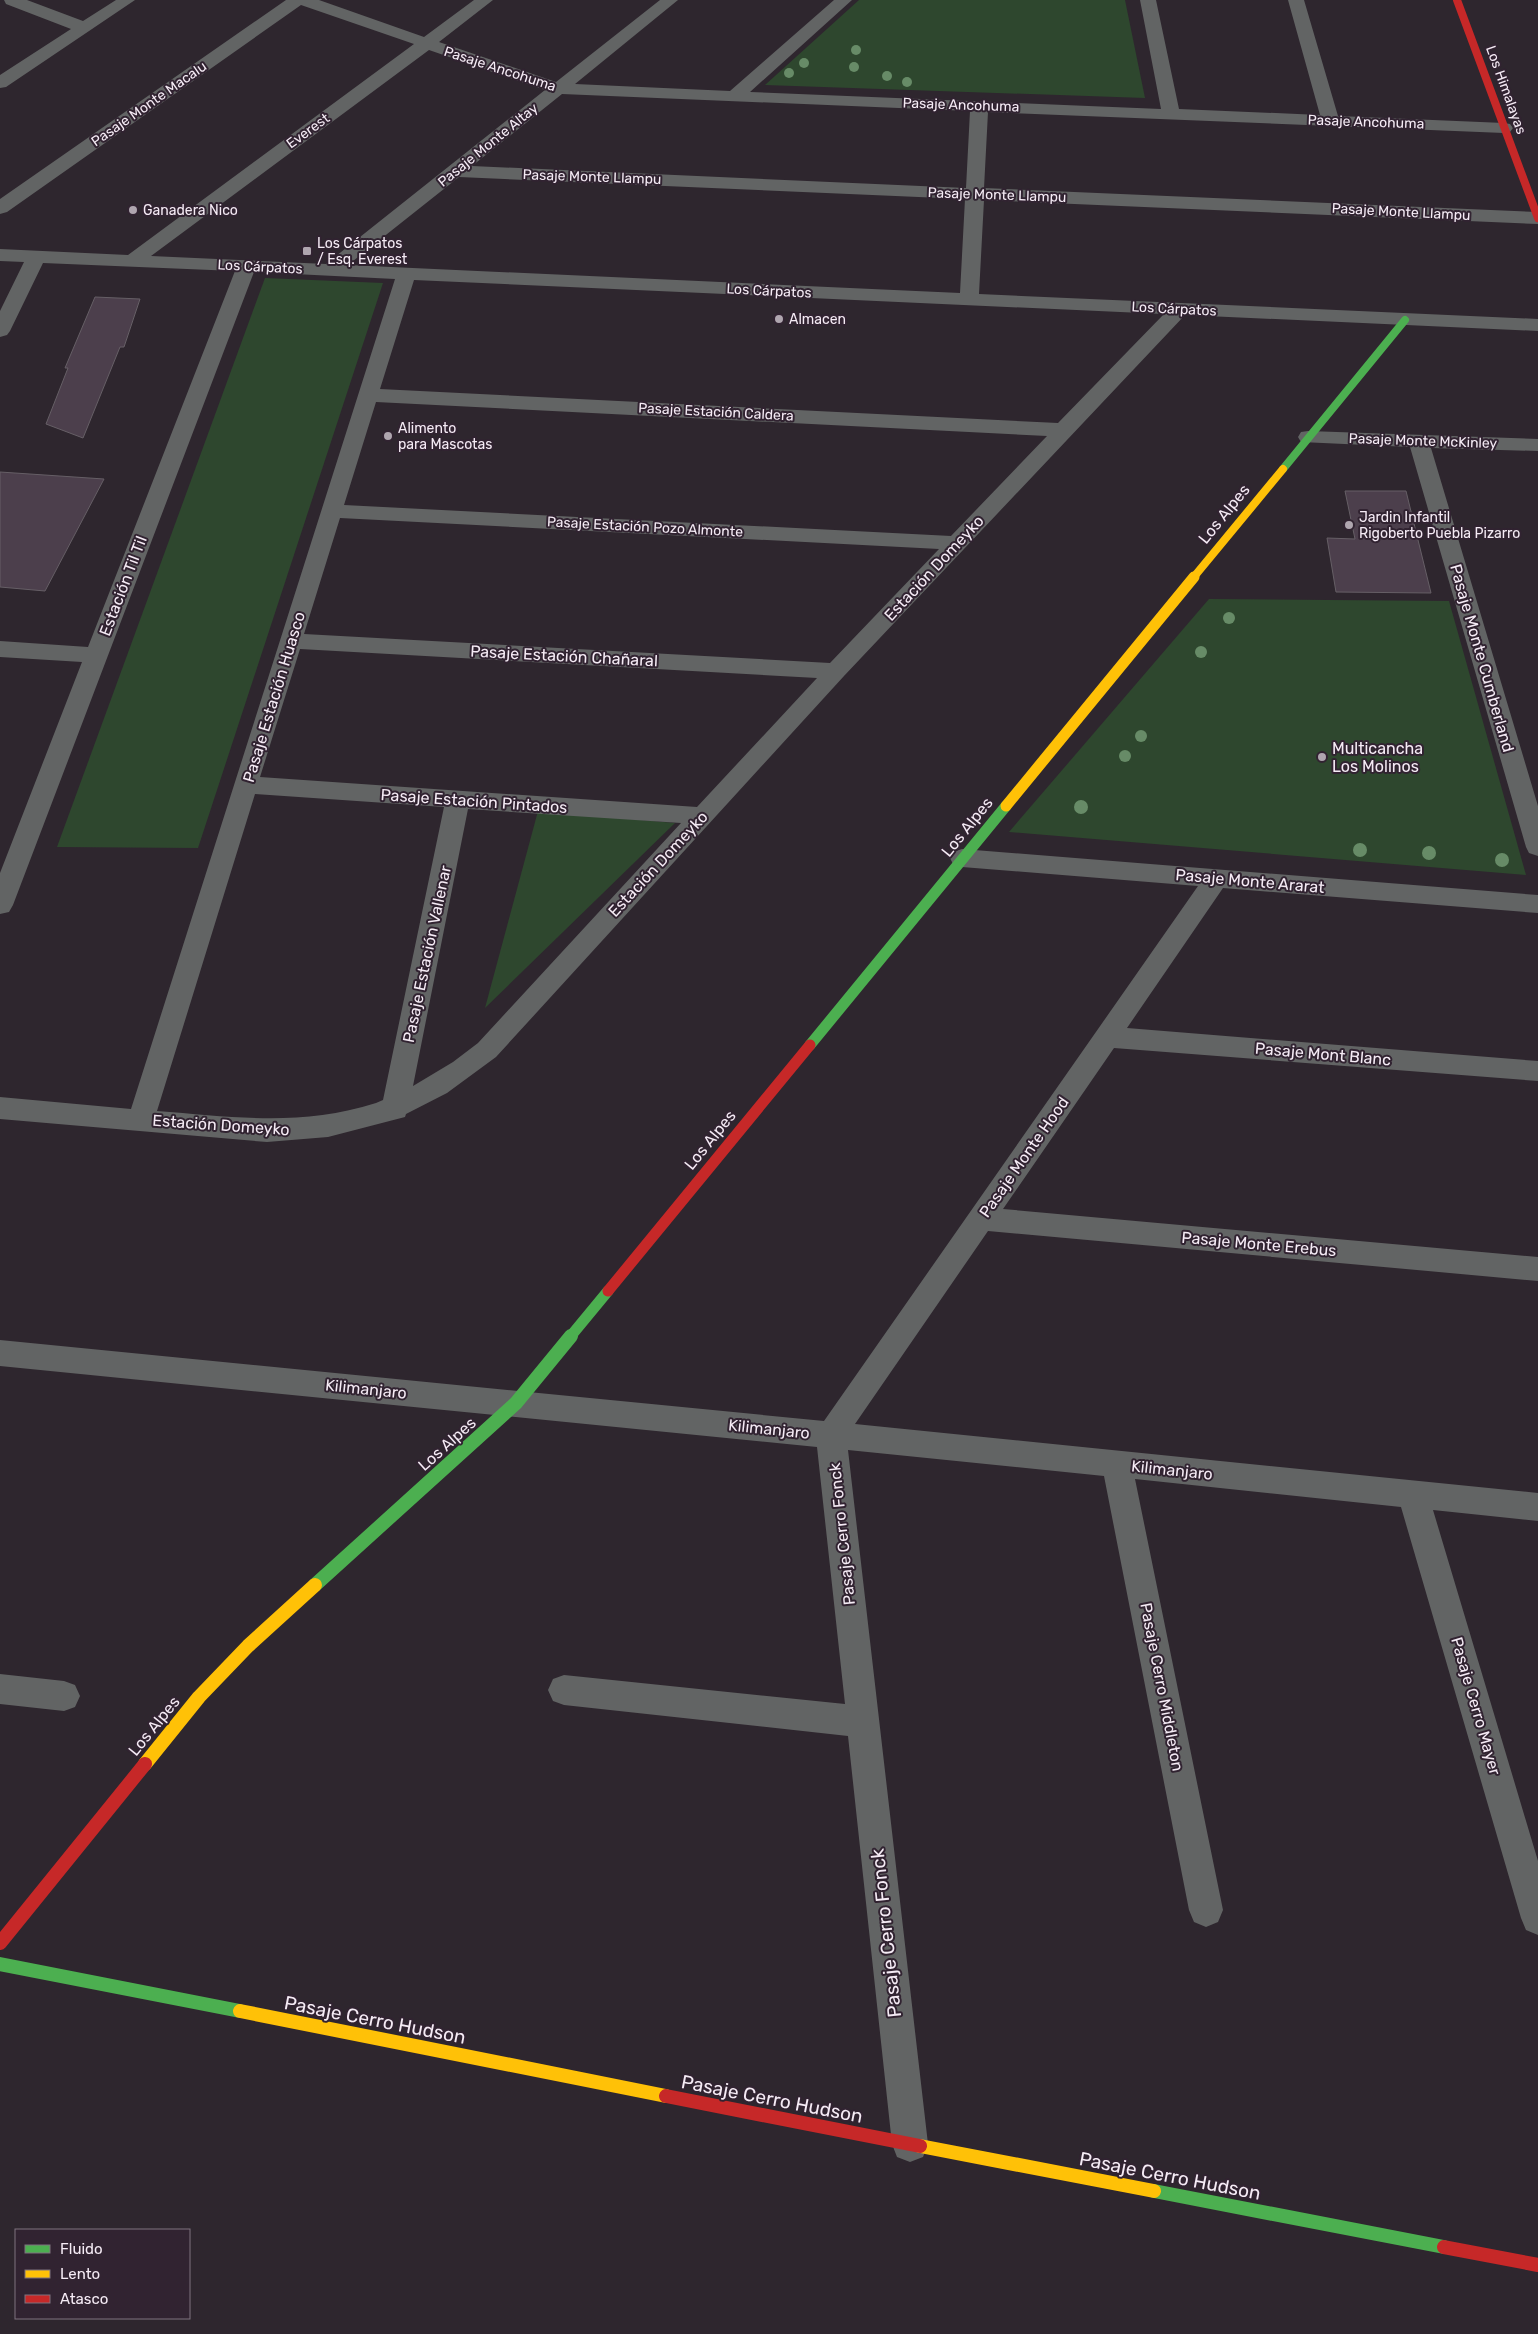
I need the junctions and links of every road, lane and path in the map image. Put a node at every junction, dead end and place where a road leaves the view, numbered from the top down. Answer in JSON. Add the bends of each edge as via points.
{"nodes":[{"id":1,"x":12,"y":0,"type":"edge"},
{"id":2,"x":127,"y":0,"type":"edge"},
{"id":3,"x":297,"y":0,"type":"edge"},
{"id":4,"x":303,"y":0,"type":"edge"},
{"id":5,"x":486,"y":0,"type":"edge"},
{"id":6,"x":670,"y":0,"type":"edge"},
{"id":7,"x":844,"y":0,"type":"edge"},
{"id":8,"x":1148,"y":0,"type":"edge"},
{"id":9,"x":1296,"y":0,"type":"edge"},
{"id":10,"x":1457,"y":0,"type":"edge"},
{"id":11,"x":85,"y":28,"type":"junction"},
{"id":12,"x":426,"y":44,"type":"junction"},
{"id":13,"x":0,"y":83,"type":"edge"},
{"id":14,"x":558,"y":89,"type":"junction"},
{"id":15,"x":735,"y":96,"type":"junction"},
{"id":16,"x":979,"y":106,"type":"junction"},
{"id":17,"x":1171,"y":114,"type":"junction"},
{"id":18,"x":1331,"y":121,"type":"junction"},
{"id":19,"x":1504,"y":128,"type":"junction"},
{"id":20,"x":455,"y":171,"type":"junction"},
{"id":21,"x":974,"y":194,"type":"junction"},
{"id":22,"x":0,"y":208,"type":"edge"},
{"id":23,"x":1538,"y":218,"type":"edge"},
{"id":24,"x":0,"y":255,"type":"edge"},
{"id":25,"x":36,"y":257,"type":"junction"},
{"id":26,"x":131,"y":262,"type":"junction"},
{"id":27,"x":246,"y":267,"type":"junction"},
{"id":28,"x":330,"y":270,"type":"junction"},
{"id":29,"x":406,"y":274,"type":"junction"},
{"id":30,"x":969,"y":300,"type":"junction"},
{"id":31,"x":1180,"y":309,"type":"junction"},
{"id":32,"x":1405,"y":320,"type":"junction"},
{"id":33,"x":1538,"y":326,"type":"edge"},
{"id":34,"x":0,"y":331,"type":"edge"},
{"id":35,"x":368,"y":395,"type":"junction"},
{"id":36,"x":1064,"y":430,"type":"junction"},
{"id":37,"x":1308,"y":437,"type":"junction"},
{"id":38,"x":1418,"y":441,"type":"junction"},
{"id":39,"x":1538,"y":445,"type":"edge"},
{"id":40,"x":332,"y":511,"type":"junction"},
{"id":41,"x":958,"y":543,"type":"junction"},
{"id":42,"x":291,"y":642,"type":"junction"},
{"id":43,"x":0,"y":649,"type":"edge"},
{"id":44,"x":97,"y":655,"type":"junction"},
{"id":45,"x":836,"y":671,"type":"junction"},
{"id":46,"x":246,"y":785,"type":"junction"},
{"id":47,"x":458,"y":800,"type":"junction"},
{"id":48,"x":702,"y":816,"type":"junction"},
{"id":49,"x":1538,"y":847,"type":"edge"},
{"id":50,"x":962,"y":858,"type":"junction"},
{"id":51,"x":1217,"y":878,"type":"junction"},
{"id":52,"x":1538,"y":904,"type":"edge"},
{"id":53,"x":0,"y":905,"type":"edge"},
{"id":54,"x":1108,"y":1037,"type":"junction"},
{"id":55,"x":1538,"y":1071,"type":"edge"},
{"id":56,"x":0,"y":1108,"type":"edge"},
{"id":57,"x":395,"y":1109,"type":"junction"},
{"id":58,"x":141,"y":1120,"type":"junction"},
{"id":59,"x":981,"y":1219,"type":"junction"},
{"id":60,"x":1538,"y":1269,"type":"edge"},
{"id":61,"x":0,"y":1353,"type":"edge"},
{"id":62,"x":516,"y":1403,"type":"junction"},
{"id":63,"x":831,"y":1435,"type":"junction"},
{"id":64,"x":1117,"y":1465,"type":"junction"},
{"id":65,"x":1413,"y":1494,"type":"junction"},
{"id":66,"x":1538,"y":1507,"type":"edge"},
{"id":67,"x":0,"y":1690,"type":"edge"},
{"id":68,"x":564,"y":1690,"type":"dead end"},
{"id":69,"x":64,"y":1696,"type":"dead end"},
{"id":70,"x":863,"y":1722,"type":"junction"},
{"id":71,"x":1206,"y":1910,"type":"dead end"},
{"id":72,"x":1538,"y":1918,"type":"edge"},
{"id":73,"x":0,"y":1942,"type":"edge"},
{"id":74,"x":0,"y":1964,"type":"edge"},
{"id":75,"x":910,"y":2144,"type":"junction"},
{"id":76,"x":1538,"y":2265,"type":"edge"}],
"edges":[{"from":1,"to":11,"type":"street"},
{"from":2,"to":11,"type":"street"},
{"from":3,"to":22,"type":"street","name":"Pasaje Monte Macalu"},
{"from":4,"to":12,"type":"street","name":"Pasaje Ancohuma"},
{"from":5,"to":12,"type":"street","name":"Everest"},
{"from":6,"to":14,"type":"street","name":"Pasaje Monte Altay"},
{"from":7,"to":15,"type":"street"},
{"from":8,"to":17,"type":"street"},
{"from":9,"to":18,"type":"street"},
{"from":10,"to":19,"type":"street","name":"Los Himalayas"},
{"from":11,"to":13,"type":"street"},
{"from":12,"to":14,"type":"street","name":"Pasaje Ancohuma"},
{"from":12,"to":26,"type":"street","name":"Everest"},
{"from":14,"to":15,"type":"street","name":"Pasaje Ancohuma"},
{"from":14,"to":20,"type":"street","name":"Pasaje Monte Altay"},
{"from":15,"to":16,"type":"street","name":"Pasaje Ancohuma"},
{"from":16,"to":17,"type":"street","name":"Pasaje Ancohuma"},
{"from":16,"to":21,"type":"street"},
{"from":17,"to":18,"type":"street","name":"Pasaje Ancohuma"},
{"from":18,"to":19,"type":"street","name":"Pasaje Ancohuma"},
{"from":19,"to":23,"type":"street","name":"Los Himalayas"},
{"from":20,"to":21,"type":"street","name":"Pasaje Monte Llampu"},
{"from":20,"to":28,"type":"street","name":"Pasaje Monte Altay"},
{"from":21,"to":23,"type":"street","name":"Pasaje Monte Llampu"},
{"from":21,"to":30,"type":"street"},
{"from":24,"to":25,"type":"street","name":"Los Cárpatos"},
{"from":25,"to":26,"type":"street","name":"Los Cárpatos"},
{"from":25,"to":34,"type":"street"},
{"from":26,"to":27,"type":"street","name":"Los Cárpatos"},
{"from":27,"to":28,"type":"street","name":"Los Cárpatos"},
{"from":27,"to":44,"type":"street","name":"Estación Til Til"},
{"from":28,"to":29,"type":"street","name":"Los Cárpatos"},
{"from":29,"to":30,"type":"street","name":"Los Cárpatos"},
{"from":29,"to":35,"type":"street","name":"Pasaje Estación Huasco"},
{"from":30,"to":31,"type":"street","name":"Los Cárpatos"},
{"from":31,"to":32,"type":"street","name":"Los Cárpatos"},
{"from":31,"to":36,"type":"street","name":"Estación Domeyko"},
{"from":32,"to":33,"type":"street","name":"Los Cárpatos"},
{"from":32,"to":37,"type":"street","name":"Los Alpes"},
{"from":35,"to":36,"type":"street","name":"Pasaje Estación Caldera"},
{"from":35,"to":40,"type":"street","name":"Pasaje Estación Huasco"},
{"from":36,"to":41,"type":"street","name":"Estación Domeyko"},
{"from":37,"to":38,"type":"street","name":"Pasaje Monte McKinley"},
{"from":37,"to":50,"type":"street","name":"Los Alpes"},
{"from":38,"to":39,"type":"street","name":"Pasaje Monte McKinley"},
{"from":38,"to":49,"type":"street","name":"Pasaje Monte Cumberland"},
{"from":40,"to":41,"type":"street","name":"Pasaje Estación Pozo Almonte"},
{"from":40,"to":42,"type":"street","name":"Pasaje Estación Huasco"},
{"from":41,"to":45,"type":"street","name":"Estación Domeyko"},
{"from":42,"to":45,"type":"street","name":"Pasaje Estación Chañaral"},
{"from":42,"to":46,"type":"street","name":"Pasaje Estación Huasco"},
{"from":43,"to":44,"type":"street"},
{"from":44,"to":53,"type":"street","name":"Estación Til Til"},
{"from":45,"to":48,"type":"street","name":"Estación Domeyko"},
{"from":46,"to":47,"type":"street","name":"Pasaje Estación Pintados"},
{"from":46,"to":58,"type":"street","name":"Pasaje Estación Huasco"},
{"from":47,"to":48,"type":"street","name":"Pasaje Estación Pintados"},
{"from":47,"to":57,"type":"street","name":"Pasaje Estación Vallenar"},
{"from":48,"to":57,"type":"street","name":"Estación Domeyko","via":[[487,1050],[448,1081]]},
{"from":50,"to":51,"type":"street","name":"Pasaje Monte Ararat"},
{"from":50,"to":62,"type":"street","name":"Los Alpes"},
{"from":51,"to":52,"type":"street","name":"Pasaje Monte Ararat"},
{"from":51,"to":54,"type":"street","name":"Pasaje Monte Hood"},
{"from":54,"to":55,"type":"street","name":"Pasaje Mont Blanc"},
{"from":54,"to":59,"type":"street","name":"Pasaje Monte Hood"},
{"from":56,"to":58,"type":"street","name":"Estación Domeyko"},
{"from":57,"to":58,"type":"street","name":"Estación Domeyko","via":[[350,1123],[291,1131]]},
{"from":59,"to":60,"type":"street","name":"Pasaje Monte Erebus"},
{"from":59,"to":63,"type":"street","name":"Pasaje Monte Hood"},
{"from":61,"to":62,"type":"street","name":"Kilimanjaro"},
{"from":62,"to":63,"type":"street","name":"Kilimanjaro"},
{"from":62,"to":73,"type":"street","name":"Los Alpes","via":[[242,1652],[199,1697]]},
{"from":63,"to":64,"type":"street","name":"Kilimanjaro"},
{"from":63,"to":70,"type":"street","name":"Pasaje Cerro Fonck"},
{"from":64,"to":65,"type":"street","name":"Kilimanjaro"},
{"from":64,"to":71,"type":"street","name":"Pasaje Cerro Middleton"},
{"from":65,"to":66,"type":"street","name":"Kilimanjaro"},
{"from":65,"to":72,"type":"street","name":"Pasaje Cerro Mayer"},
{"from":67,"to":69,"type":"street"},
{"from":68,"to":70,"type":"street"},
{"from":70,"to":75,"type":"street","name":"Pasaje Cerro Fonck"},
{"from":74,"to":75,"type":"street","name":"Pasaje Cerro Hudson"},
{"from":75,"to":76,"type":"street","name":"Pasaje Cerro Hudson"}]}
